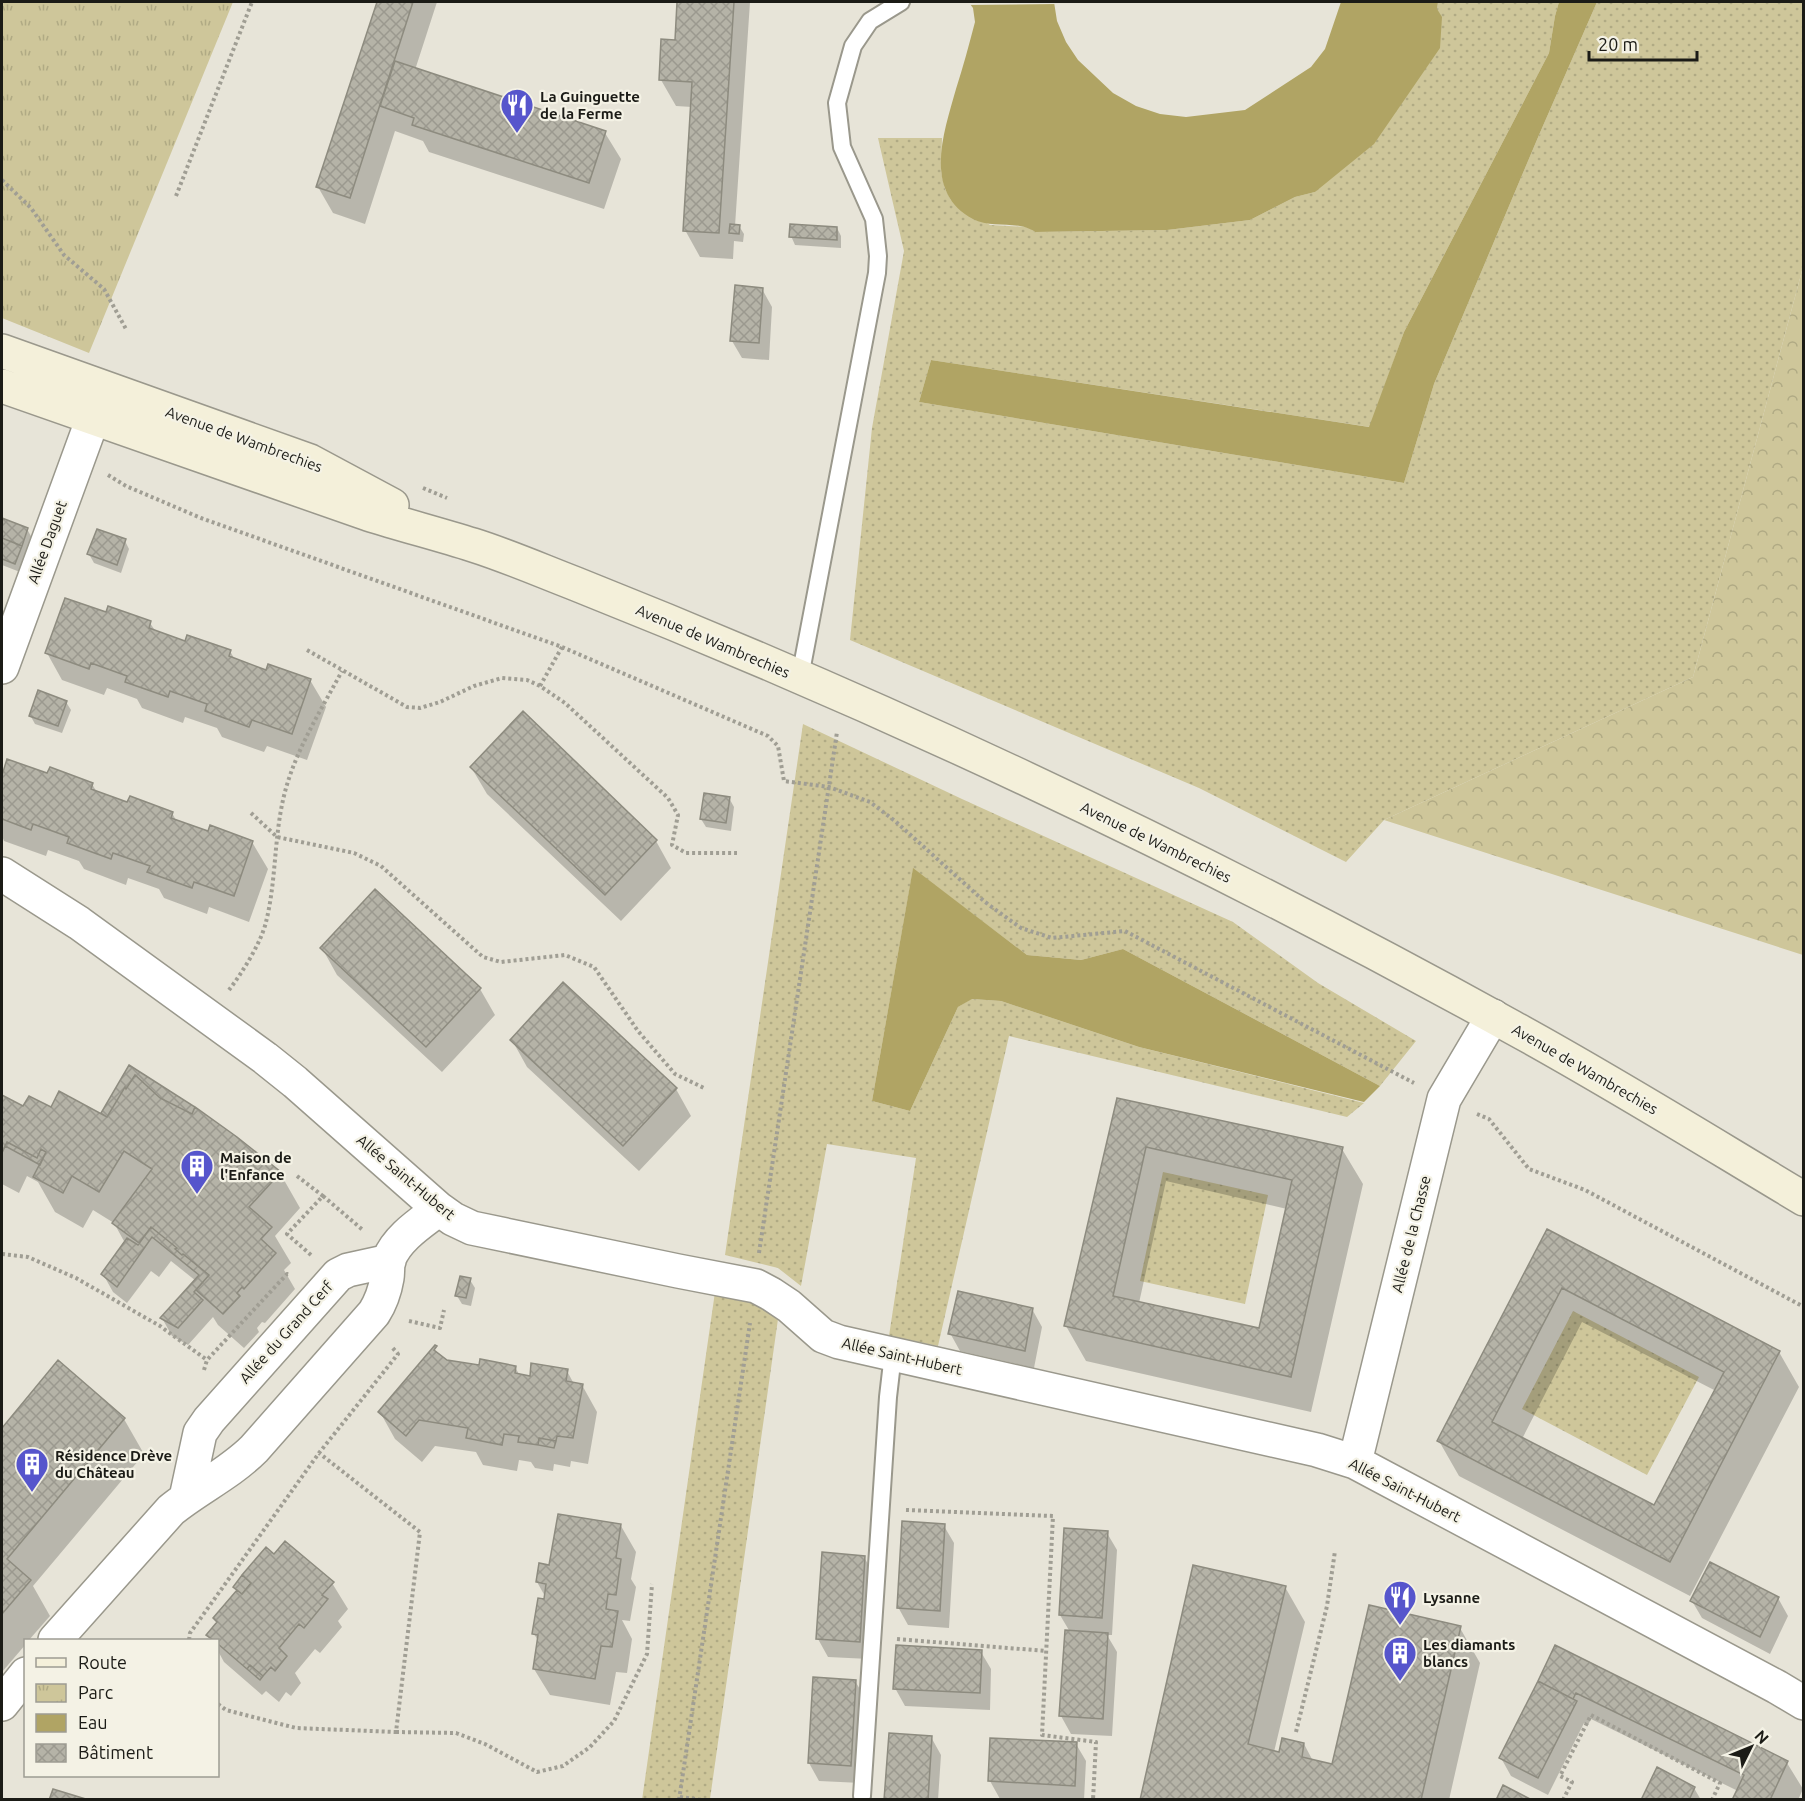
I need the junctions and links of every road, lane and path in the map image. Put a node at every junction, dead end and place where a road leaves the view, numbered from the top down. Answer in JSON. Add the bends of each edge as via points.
{"nodes":[{"id":1,"x":252,"y":2,"type":"edge"},
{"id":2,"x":901,"y":2,"type":"edge"},
{"id":3,"x":2,"y":180,"type":"edge"},
{"id":4,"x":176,"y":196,"type":"dead end"},
{"id":5,"x":126,"y":329,"type":"dead end"},
{"id":6,"x":2,"y":351,"type":"edge"},
{"id":7,"x":2,"y":386,"type":"edge"},
{"id":8,"x":93,"y":418,"type":"junction"},
{"id":9,"x":78,"y":459,"type":"junction"},
{"id":10,"x":478,"y":546,"type":"junction"},
{"id":11,"x":562,"y":647,"type":"junction"},
{"id":12,"x":307,"y":650,"type":"dead end"},
{"id":13,"x":2,"y":666,"type":"edge"},
{"id":14,"x":342,"y":671,"type":"junction"},
{"id":15,"x":800,"y":678,"type":"junction"},
{"id":16,"x":540,"y":686,"type":"junction"},
{"id":17,"x":251,"y":813,"type":"dead end"},
{"id":18,"x":277,"y":837,"type":"junction"},
{"id":19,"x":737,"y":853,"type":"dead end"},
{"id":20,"x":2,"y":874,"type":"edge"},
{"id":21,"x":224,"y":994,"type":"dead end"},
{"id":22,"x":1493,"y":1016,"type":"junction"},
{"id":23,"x":704,"y":1088,"type":"dead end"},
{"id":24,"x":1444,"y":1099,"type":"junction"},
{"id":25,"x":297,"y":1176,"type":"dead end"},
{"id":26,"x":1803,"y":1199,"type":"edge"},
{"id":27,"x":439,"y":1209,"type":"junction"},
{"id":28,"x":2,"y":1254,"type":"edge"},
{"id":29,"x":312,"y":1256,"type":"dead end"},
{"id":30,"x":389,"y":1261,"type":"junction"},
{"id":31,"x":293,"y":1277,"type":"dead end"},
{"id":32,"x":1803,"y":1308,"type":"edge"},
{"id":33,"x":444,"y":1310,"type":"dead end"},
{"id":34,"x":403,"y":1329,"type":"dead end"},
{"id":35,"x":396,"y":1337,"type":"dead end"},
{"id":36,"x":893,"y":1354,"type":"junction"},
{"id":37,"x":319,"y":1453,"type":"junction"},
{"id":38,"x":1355,"y":1462,"type":"junction"},
{"id":39,"x":186,"y":1498,"type":"junction"},
{"id":40,"x":881,"y":1508,"type":"junction"},
{"id":41,"x":1335,"y":1551,"type":"dead end"},
{"id":42,"x":652,"y":1584,"type":"dead end"},
{"id":43,"x":873,"y":1637,"type":"junction"},
{"id":44,"x":57,"y":1639,"type":"edge"},
{"id":45,"x":189,"y":1639,"type":"edge"},
{"id":46,"x":1046,"y":1651,"type":"junction"},
{"id":47,"x":24,"y":1676,"type":"edge"},
{"id":48,"x":1803,"y":1703,"type":"edge"},
{"id":49,"x":2,"y":1704,"type":"edge"},
{"id":50,"x":219,"y":1705,"type":"edge"},
{"id":51,"x":396,"y":1732,"type":"junction"},
{"id":52,"x":1296,"y":1732,"type":"dead end"},
{"id":53,"x":862,"y":1796,"type":"dead end"},
{"id":54,"x":680,"y":1797,"type":"dead end"},
{"id":55,"x":702,"y":1800,"type":"edge"},
{"id":56,"x":1094,"y":1800,"type":"edge"},
{"id":57,"x":1563,"y":1800,"type":"edge"},
{"id":58,"x":1712,"y":1800,"type":"edge"}],
"edges":[{"from":1,"to":4,"type":"path"},
{"from":2,"to":15,"type":"lane","via":[[870,21],[853,46],[837,103],[842,147],[874,219],[877,273]]},
{"from":3,"to":5,"type":"path","via":[[31,208],[64,255],[104,290]]},
{"from":6,"to":10,"type":"main road","name":"Avenue de Wambrechies","via":[[310,461]]},
{"from":7,"to":8,"type":"main road","name":"Avenue de Wambrechies"},
{"from":8,"to":9,"type":"street","name":"Allée Daguet"},
{"from":8,"to":10,"type":"main road","name":"Avenue de Wambrechies","via":[[372,515]]},
{"from":9,"to":11,"type":"path","via":[[126,486],[201,518]]},
{"from":9,"to":13,"type":"street","name":"Allée Daguet"},
{"from":10,"to":15,"type":"main road","name":"Avenue de Wambrechies"},
{"from":11,"to":16,"type":"path"},
{"from":11,"to":24,"type":"path","via":[[768,736],[778,746],[784,781],[829,787],[870,802],[985,902],[1021,928],[1052,938],[1125,931]]},
{"from":12,"to":14,"type":"path"},
{"from":14,"to":16,"type":"path","via":[[407,707],[420,708],[502,678],[527,680]]},
{"from":14,"to":18,"type":"path","via":[[299,753],[283,799]]},
{"from":15,"to":22,"type":"main road","name":"Avenue de Wambrechies","via":[[1185,855]]},
{"from":16,"to":19,"type":"path","via":[[565,703],[668,798],[678,815],[672,845],[686,853]]},
{"from":17,"to":18,"type":"path"},
{"from":18,"to":21,"type":"path","via":[[266,924],[250,958]]},
{"from":18,"to":23,"type":"path","via":[[354,853],[381,867],[483,957],[501,962],[565,955],[594,967],[638,1031],[675,1074]]},
{"from":20,"to":27,"type":"street","name":"Allée Saint-Hubert","via":[[79,923],[266,1058]]},
{"from":22,"to":24,"type":"street","name":"Allée de la Chasse"},
{"from":22,"to":26,"type":"main road","name":"Avenue de Wambrechies"},
{"from":24,"to":32,"type":"path","via":[[1489,1119],[1529,1169],[1585,1190]]},
{"from":24,"to":38,"type":"street","name":"Allée de la Chasse"},
{"from":25,"to":29,"type":"path","via":[[323,1196],[287,1234]]},
{"from":27,"to":30,"type":"street","via":[[404,1237]]},
{"from":27,"to":36,"type":"street","name":"Allée Saint-Hubert","via":[[472,1228],[756,1286],[789,1306],[823,1336]]},
{"from":28,"to":31,"type":"path","via":[[28,1257],[76,1278],[160,1326],[207,1360],[287,1274]]},
{"from":30,"to":39,"type":"street","via":[[380,1304],[374,1313],[242,1461]]},
{"from":30,"to":39,"type":"street","name":"Allée du Grand Cerf","via":[[338,1275],[209,1420],[200,1432]]},
{"from":33,"to":34,"type":"path","via":[[440,1328],[409,1321]]},
{"from":35,"to":37,"type":"path","via":[[390,1345],[398,1354]]},
{"from":36,"to":38,"type":"street","name":"Allée Saint-Hubert","via":[[1317,1450]]},
{"from":36,"to":40,"type":"lane"},
{"from":37,"to":45,"type":"path"},
{"from":37,"to":51,"type":"path","via":[[420,1532]]},
{"from":38,"to":48,"type":"street","name":"Allée Saint-Hubert"},
{"from":39,"to":44,"type":"street"},
{"from":40,"to":43,"type":"lane"},
{"from":40,"to":46,"type":"path","via":[[1053,1516]]},
{"from":41,"to":52,"type":"path","via":[[1328,1606]]},
{"from":42,"to":51,"type":"path","via":[[647,1654],[614,1721],[590,1747],[563,1766],[537,1772],[456,1733]]},
{"from":43,"to":46,"type":"path"},
{"from":43,"to":53,"type":"lane"},
{"from":46,"to":56,"type":"path","via":[[1042,1735],[1096,1742]]},
{"from":47,"to":49,"type":"street"},
{"from":50,"to":51,"type":"path","via":[[226,1710],[296,1728]]},
{"from":54,"to":55,"type":"path"},
{"from":57,"to":58,"type":"path","via":[[1572,1782],[1560,1776],[1591,1715],[1720,1783]]}]}
